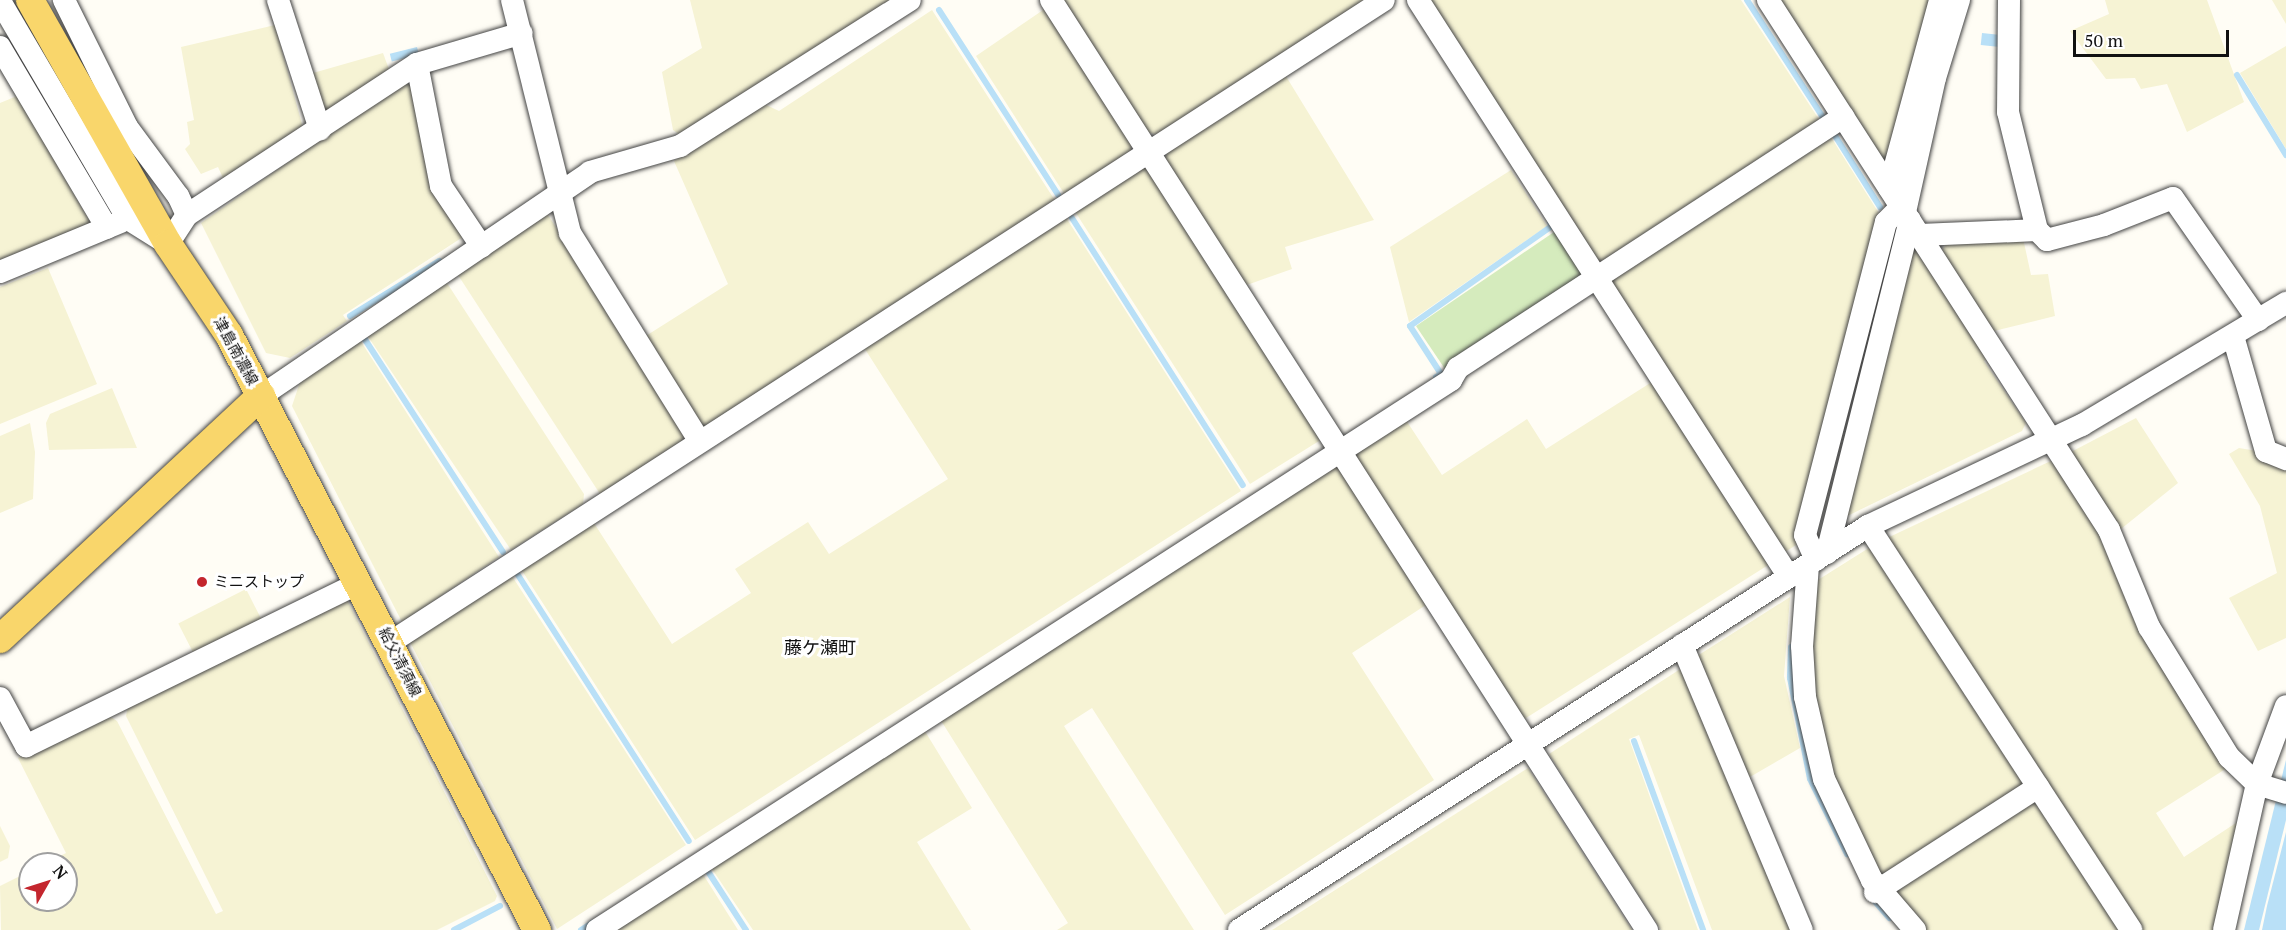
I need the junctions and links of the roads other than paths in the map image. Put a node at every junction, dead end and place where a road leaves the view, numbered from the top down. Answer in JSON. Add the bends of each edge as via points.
{"nodes":[{"id":1,"x":30,"y":0,"type":"edge"},
{"id":2,"x":64,"y":0,"type":"edge"},
{"id":3,"x":278,"y":0,"type":"edge"},
{"id":4,"x":512,"y":0,"type":"edge"},
{"id":5,"x":910,"y":0,"type":"edge"},
{"id":6,"x":1052,"y":0,"type":"edge"},
{"id":7,"x":1384,"y":0,"type":"edge"},
{"id":8,"x":1418,"y":0,"type":"edge"},
{"id":9,"x":1768,"y":0,"type":"edge"},
{"id":10,"x":1940,"y":0,"type":"edge"},
{"id":11,"x":1959,"y":0,"type":"edge"},
{"id":12,"x":2009,"y":0,"type":"edge"},
{"id":13,"x":0,"y":2,"type":"edge"},
{"id":14,"x":522,"y":33,"type":"junction"},
{"id":15,"x":0,"y":47,"type":"edge"},
{"id":16,"x":417,"y":64,"type":"junction"},
{"id":17,"x":1843,"y":117,"type":"junction"},
{"id":18,"x":320,"y":129,"type":"junction"},
{"id":19,"x":1148,"y":151,"type":"junction"},
{"id":20,"x":1889,"y":188,"type":"junction"},
{"id":21,"x":559,"y":193,"type":"junction"},
{"id":22,"x":187,"y":214,"type":"junction"},
{"id":23,"x":1909,"y":219,"type":"junction"},
{"id":24,"x":117,"y":224,"type":"junction"},
{"id":25,"x":2037,"y":230,"type":"junction"},
{"id":26,"x":168,"y":244,"type":"junction"},
{"id":27,"x":482,"y":247,"type":"junction"},
{"id":28,"x":0,"y":273,"type":"edge"},
{"id":29,"x":1597,"y":279,"type":"junction"},
{"id":30,"x":2286,"y":303,"type":"edge"},
{"id":31,"x":2258,"y":320,"type":"junction"},
{"id":32,"x":2233,"y":336,"type":"junction"},
{"id":33,"x":261,"y":396,"type":"junction"},
{"id":34,"x":2051,"y":439,"type":"junction"},
{"id":35,"x":699,"y":440,"type":"junction"},
{"id":36,"x":1342,"y":451,"type":"junction"},
{"id":37,"x":2286,"y":459,"type":"edge"},
{"id":38,"x":1868,"y":526,"type":"junction"},
{"id":39,"x":1817,"y":559,"type":"junction"},
{"id":40,"x":1789,"y":577,"type":"junction"},
{"id":41,"x":359,"y":583,"type":"junction"},
{"id":42,"x":0,"y":639,"type":"edge"},
{"id":43,"x":391,"y":642,"type":"junction"},
{"id":44,"x":1682,"y":645,"type":"junction"},
{"id":45,"x":0,"y":698,"type":"edge"},
{"id":46,"x":2286,"y":706,"type":"edge"},
{"id":47,"x":1527,"y":744,"type":"junction"},
{"id":48,"x":2038,"y":787,"type":"junction"},
{"id":49,"x":2270,"y":789,"type":"edge"},
{"id":50,"x":1878,"y":891,"type":"junction"},
{"id":51,"x":1905,"y":927,"type":"edge"},
{"id":52,"x":537,"y":930,"type":"edge"},
{"id":53,"x":597,"y":930,"type":"edge"},
{"id":54,"x":1239,"y":930,"type":"edge"},
{"id":55,"x":1647,"y":930,"type":"edge"},
{"id":56,"x":1802,"y":930,"type":"edge"},
{"id":57,"x":2131,"y":930,"type":"edge"},
{"id":58,"x":2224,"y":930,"type":"edge"}],
"edges":[{"from":1,"to":26,"type":"main road","name":"津島南濃線"},
{"from":2,"to":22,"type":"street","via":[[127,127]]},
{"from":3,"to":18,"type":"street"},
{"from":4,"to":14,"type":"street"},
{"from":5,"to":21,"type":"street","via":[[680,146],[590,172]]},
{"from":6,"to":19,"type":"street"},
{"from":7,"to":19,"type":"street"},
{"from":8,"to":29,"type":"street"},
{"from":9,"to":17,"type":"street"},
{"from":10,"to":20,"type":"street"},
{"from":11,"to":23,"type":"street","via":[[1935,78]]},
{"from":12,"to":25,"type":"street","via":[[2008,112]]},
{"from":13,"to":24,"type":"street"},
{"from":14,"to":16,"type":"street"},
{"from":14,"to":21,"type":"street"},
{"from":15,"to":24,"type":"street"},
{"from":16,"to":18,"type":"street"},
{"from":16,"to":27,"type":"street","via":[[441,186]]},
{"from":17,"to":20,"type":"street"},
{"from":17,"to":29,"type":"street"},
{"from":18,"to":22,"type":"street"},
{"from":19,"to":35,"type":"street"},
{"from":19,"to":36,"type":"street"},
{"from":20,"to":23,"type":"street"},
{"from":21,"to":27,"type":"street"},
{"from":21,"to":35,"type":"street","via":[[570,233]]},
{"from":22,"to":26,"type":"street"},
{"from":23,"to":25,"type":"street"},
{"from":23,"to":34,"type":"street"},
{"from":23,"to":39,"type":"street"},
{"from":24,"to":26,"type":"street"},
{"from":24,"to":28,"type":"street"},
{"from":25,"to":31,"type":"street","via":[[2047,240],[2104,225],[2173,198]]},
{"from":26,"to":33,"type":"main road","name":"津島南濃線","via":[[229,335]]},
{"from":27,"to":33,"type":"street"},
{"from":29,"to":36,"type":"street","via":[[1458,368],[1451,380]]},
{"from":29,"to":40,"type":"street"},
{"from":30,"to":31,"type":"street"},
{"from":31,"to":32,"type":"street"},
{"from":32,"to":34,"type":"street","via":[[2152,386]]},
{"from":32,"to":37,"type":"street","via":[[2266,451]]},
{"from":33,"to":41,"type":"main road","name":"給父清須線"},
{"from":33,"to":42,"type":"main road","name":"津島南濃線"},
{"from":34,"to":38,"type":"street"},
{"from":34,"to":49,"type":"street","via":[[2109,530],[2149,627],[2229,757]]},
{"from":35,"to":43,"type":"street"},
{"from":36,"to":47,"type":"street"},
{"from":36,"to":53,"type":"street"},
{"from":38,"to":39,"type":"street"},
{"from":38,"to":48,"type":"street"},
{"from":39,"to":40,"type":"street"},
{"from":39,"to":50,"type":"street","via":[[1802,646],[1805,697],[1824,779]]},
{"from":40,"to":44,"type":"street"},
{"from":41,"to":43,"type":"main road","name":"給父清須線"},
{"from":41,"to":45,"type":"street","via":[[26,746]]},
{"from":43,"to":52,"type":"main road","name":"給父清須線"},
{"from":44,"to":47,"type":"street"},
{"from":44,"to":56,"type":"street"},
{"from":46,"to":49,"type":"street"},
{"from":47,"to":54,"type":"street"},
{"from":47,"to":55,"type":"street"},
{"from":48,"to":50,"type":"street"},
{"from":48,"to":57,"type":"street"},
{"from":49,"to":58,"type":"street"},
{"from":50,"to":51,"type":"street"}]}
